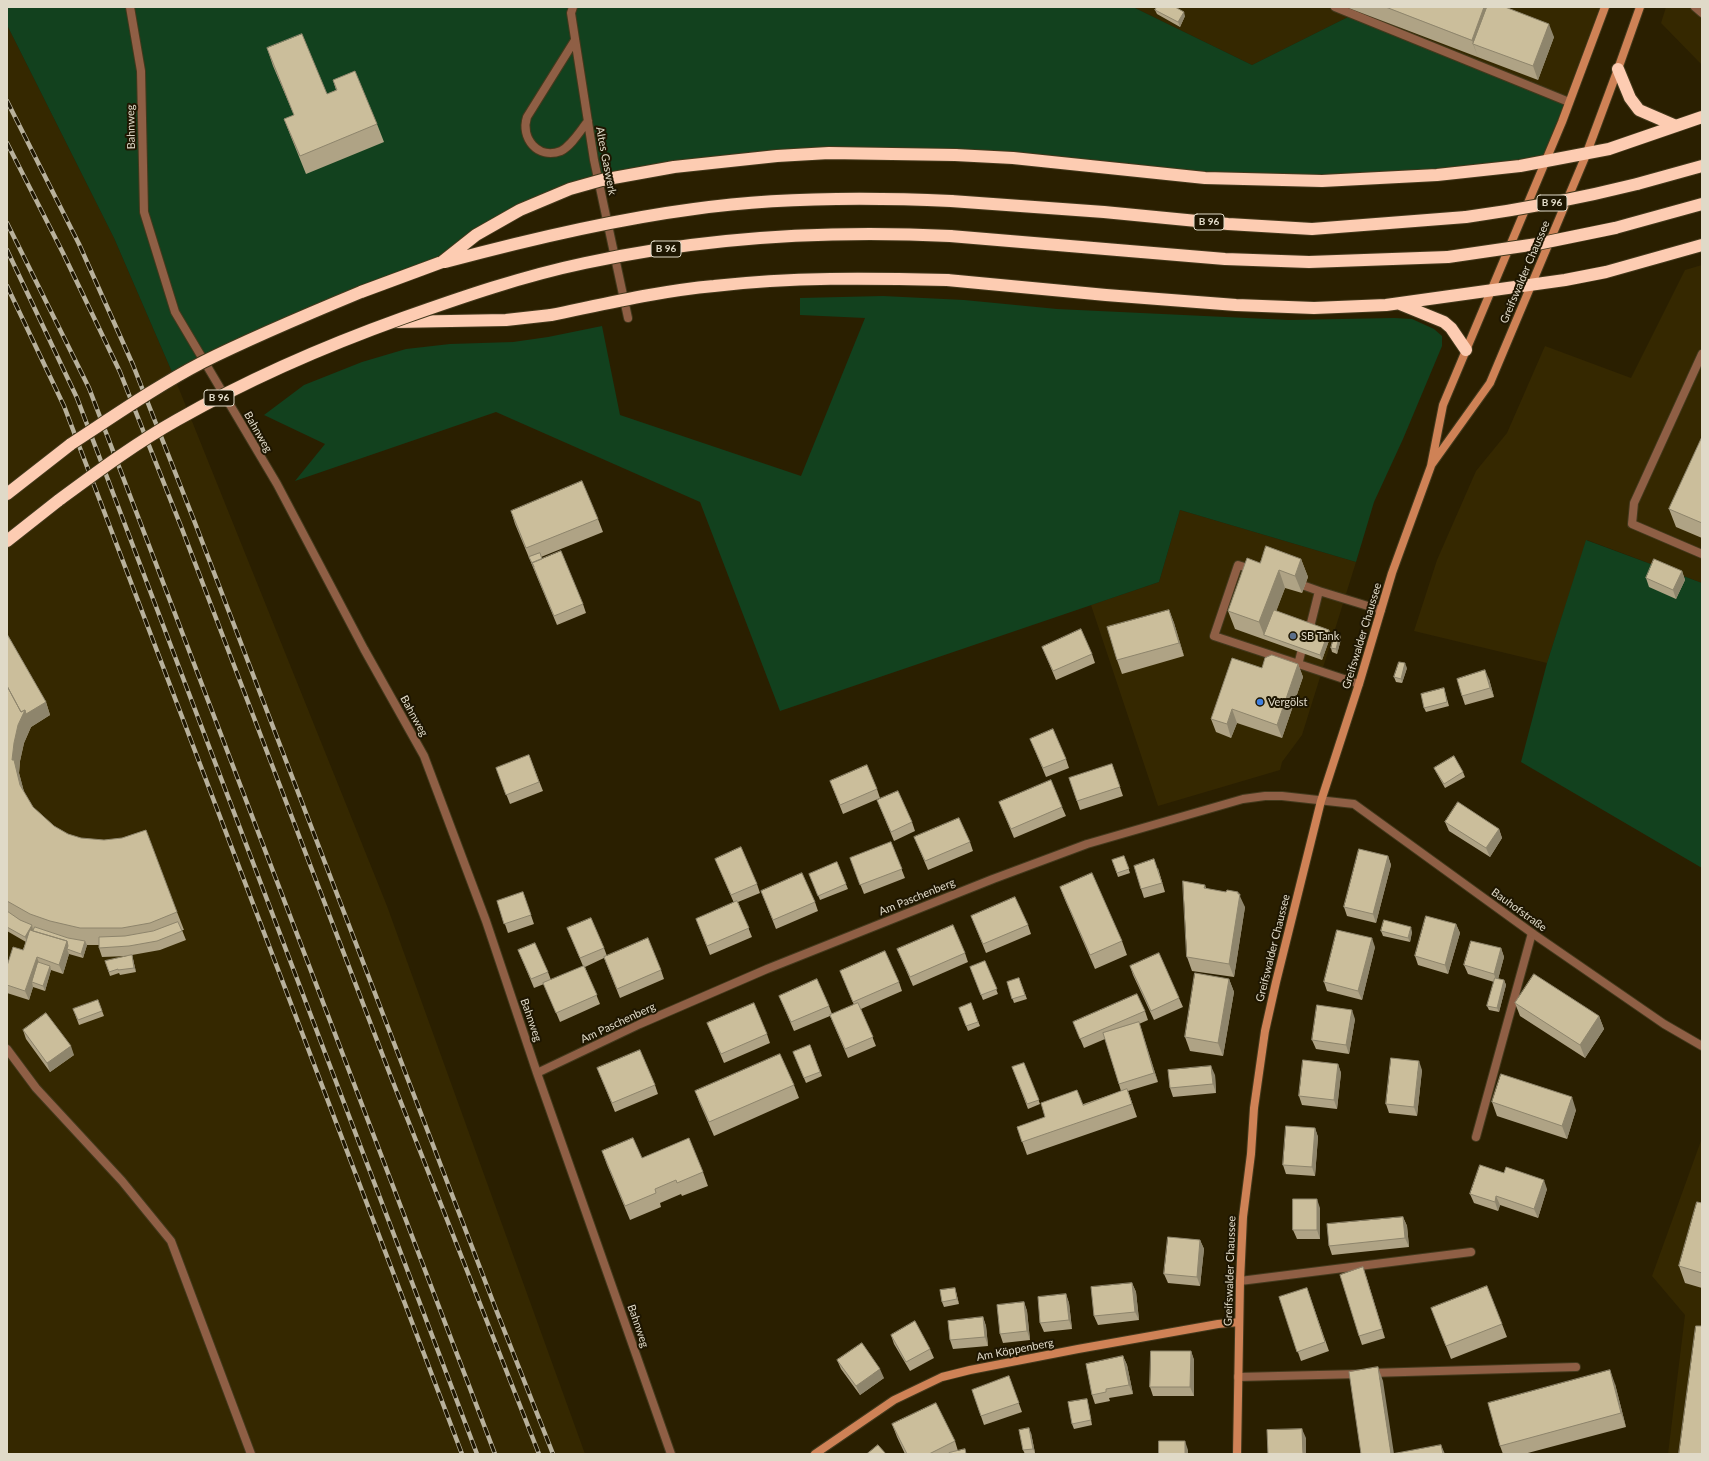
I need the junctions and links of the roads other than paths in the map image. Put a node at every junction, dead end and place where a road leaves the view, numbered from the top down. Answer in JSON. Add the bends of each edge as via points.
{"nodes":[{"id":1,"x":130,"y":7,"type":"edge"},
{"id":2,"x":573,"y":7,"type":"edge"},
{"id":3,"x":1335,"y":7,"type":"edge"},
{"id":4,"x":1606,"y":7,"type":"edge"},
{"id":5,"x":1640,"y":7,"type":"edge"},
{"id":6,"x":1695,"y":7,"type":"edge"},
{"id":7,"x":1702,"y":13,"type":"edge"},
{"id":8,"x":575,"y":40,"type":"junction"},
{"id":9,"x":1618,"y":69,"type":"junction"},
{"id":10,"x":1569,"y":102,"type":"junction"},
{"id":11,"x":1702,"y":117,"type":"edge"},
{"id":12,"x":588,"y":121,"type":"junction"},
{"id":13,"x":1676,"y":126,"type":"junction"},
{"id":14,"x":1586,"y":155,"type":"junction"},
{"id":15,"x":1546,"y":162,"type":"junction"},
{"id":16,"x":1702,"y":166,"type":"edge"},
{"id":17,"x":1702,"y":204,"type":"edge"},
{"id":18,"x":1702,"y":245,"type":"edge"},
{"id":19,"x":442,"y":262,"type":"junction"},
{"id":20,"x":1531,"y":285,"type":"junction"},
{"id":21,"x":1490,"y":291,"type":"junction"},
{"id":22,"x":1399,"y":304,"type":"junction"},
{"id":23,"x":628,"y":318,"type":"dead end"},
{"id":24,"x":392,"y":322,"type":"junction"},
{"id":25,"x":1466,"y":350,"type":"junction"},
{"id":26,"x":1702,"y":354,"type":"edge"},
{"id":27,"x":1431,"y":466,"type":"junction"},
{"id":28,"x":7,"y":494,"type":"edge"},
{"id":29,"x":7,"y":541,"type":"edge"},
{"id":30,"x":1702,"y":554,"type":"edge"},
{"id":31,"x":1261,"y":572,"type":"edge"},
{"id":32,"x":1304,"y":586,"type":"dead end"},
{"id":33,"x":1319,"y":591,"type":"junction"},
{"id":34,"x":1381,"y":610,"type":"junction"},
{"id":35,"x":1310,"y":627,"type":"edge"},
{"id":36,"x":1301,"y":653,"type":"edge"},
{"id":37,"x":1298,"y":665,"type":"junction"},
{"id":38,"x":1359,"y":684,"type":"junction"},
{"id":39,"x":1321,"y":801,"type":"junction"},
{"id":40,"x":1532,"y":933,"type":"junction"},
{"id":41,"x":1702,"y":1046,"type":"edge"},
{"id":42,"x":7,"y":1049,"type":"edge"},
{"id":43,"x":537,"y":1073,"type":"junction"},
{"id":44,"x":1476,"y":1136,"type":"dead end"},
{"id":45,"x":1471,"y":1252,"type":"dead end"},
{"id":46,"x":1240,"y":1281,"type":"junction"},
{"id":47,"x":1239,"y":1322,"type":"junction"},
{"id":48,"x":1576,"y":1367,"type":"dead end"},
{"id":49,"x":1238,"y":1377,"type":"junction"},
{"id":50,"x":251,"y":1454,"type":"edge"},
{"id":51,"x":672,"y":1454,"type":"edge"},
{"id":52,"x":815,"y":1454,"type":"edge"},
{"id":53,"x":1237,"y":1454,"type":"edge"}],
"edges":[{"from":1,"to":43,"type":"street","name":"Bahnweg","via":[[141,71],[144,212],[175,312],[276,484],[424,756],[486,921]]},
{"from":2,"to":8,"type":"street","name":"Altes Gaswerk","via":[[571,13]]},
{"from":3,"to":10,"type":"street"},
{"from":4,"to":10,"type":"main road","name":"Greifswalder Chaussee"},
{"from":5,"to":9,"type":"main road","name":"Greifswalder Chaussee"},
{"from":6,"to":7,"type":"street"},
{"from":8,"to":12,"type":"street","name":"Altes Gaswerk"},
{"from":8,"to":12,"type":"street","via":[[527,117],[526,136],[530,144],[537,149],[554,153],[566,148]]},
{"from":9,"to":13,"type":"highway","via":[[1630,98],[1639,110]]},
{"from":9,"to":14,"type":"main road","name":"Greifswalder Chaussee"},
{"from":10,"to":15,"type":"main road","name":"Greifswalder Chaussee"},
{"from":11,"to":13,"type":"highway"},
{"from":12,"to":23,"type":"street","name":"Altes Gaswerk"},
{"from":13,"to":14,"type":"highway","via":[[1622,146]]},
{"from":14,"to":15,"type":"highway"},
{"from":14,"to":20,"type":"main road","name":"Greifswalder Chaussee"},
{"from":15,"to":19,"type":"highway","bridge":true,"via":[[1438,175],[1322,181],[1205,178],[1013,158],[955,155],[829,153],[777,156],[674,167],[602,180],[570,189],[520,210],[476,234]]},
{"from":15,"to":21,"type":"main road","name":"Greifswalder Chaussee"},
{"from":16,"to":19,"type":"highway","number":"B 96","bridge":true,"via":[[1599,194],[1520,209],[1466,216],[1312,228],[1228,224],[951,201],[877,198],[799,200],[696,208],[648,215],[538,238]]},
{"from":17,"to":24,"type":"highway","number":"B 96","bridge":true,"via":[[1615,228],[1552,241],[1448,257],[1309,262],[1225,259],[950,236],[875,233],[796,235],[712,242],[640,252],[534,275]]},
{"from":18,"to":20,"type":"highway","via":[[1606,272]]},
{"from":19,"to":28,"type":"highway","number":"B 96","bridge":true,"via":[[303,316],[202,363],[78,440]]},
{"from":20,"to":21,"type":"highway"},
{"from":20,"to":27,"type":"main road","name":"Greifswalder Chaussee","via":[[1490,383]]},
{"from":21,"to":22,"type":"highway"},
{"from":21,"to":25,"type":"main road","name":"Greifswalder Chaussee"},
{"from":22,"to":24,"type":"highway","bridge":true,"via":[[1314,308],[1236,305],[947,280],[853,278],[712,286],[550,315],[506,320]]},
{"from":22,"to":25,"type":"highway","via":[[1444,322]]},
{"from":24,"to":29,"type":"highway","number":"B 96","bridge":true,"via":[[299,358],[176,420],[65,495]]},
{"from":25,"to":27,"type":"main road","name":"Greifswalder Chaussee","via":[[1443,405]]},
{"from":26,"to":30,"type":"street","via":[[1634,503],[1632,524]]},
{"from":27,"to":34,"type":"main road","name":"Greifswalder Chaussee"},
{"from":31,"to":37,"type":"street","via":[[1238,565],[1214,636]]},
{"from":32,"to":33,"type":"street"},
{"from":33,"to":34,"type":"street"},
{"from":33,"to":35,"type":"street"},
{"from":34,"to":38,"type":"main road","name":"Greifswalder Chaussee"},
{"from":36,"to":37,"type":"street"},
{"from":37,"to":38,"type":"street"},
{"from":38,"to":39,"type":"main road","name":"Greifswalder Chaussee"},
{"from":39,"to":40,"type":"street","name":"Bauhofstraße","via":[[1354,804]]},
{"from":39,"to":43,"type":"street","name":"Am Paschenberg","via":[[1282,796],[1242,799],[1087,844],[767,969],[640,1024]]},
{"from":39,"to":46,"type":"main road","name":"Greifswalder Chaussee","via":[[1265,1031],[1243,1217]]},
{"from":40,"to":41,"type":"street","name":"Bauhofstraße","via":[[1664,1024]]},
{"from":40,"to":44,"type":"street"},
{"from":42,"to":50,"type":"street","via":[[36,1088],[122,1181],[171,1241]]},
{"from":43,"to":51,"type":"street","name":"Bahnweg"},
{"from":45,"to":46,"type":"street"},
{"from":46,"to":47,"type":"main road","name":"Greifswalder Chaussee"},
{"from":47,"to":49,"type":"main road","name":"Greifswalder Chaussee"},
{"from":47,"to":52,"type":"main road","name":"Am Köppenberg","via":[[1078,1349],[942,1377],[894,1400]]},
{"from":48,"to":49,"type":"street"},
{"from":49,"to":53,"type":"main road","name":"Greifswalder Chaussee"}]}
